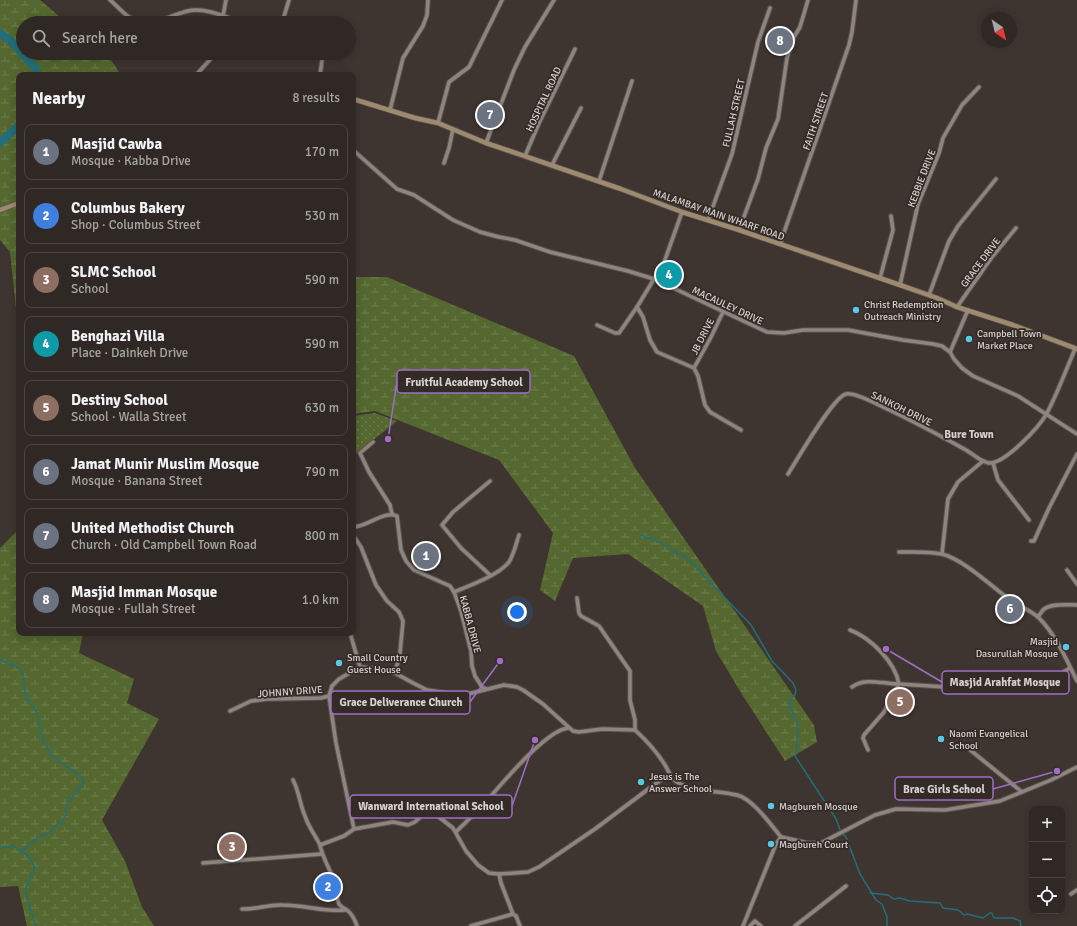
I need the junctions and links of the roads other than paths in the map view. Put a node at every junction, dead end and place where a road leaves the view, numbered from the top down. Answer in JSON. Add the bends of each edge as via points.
{"nodes":[{"id":1,"x":110,"y":0,"type":"edge"},
{"id":2,"x":226,"y":0,"type":"edge"},
{"id":3,"x":289,"y":0,"type":"edge"},
{"id":4,"x":428,"y":0,"type":"edge"},
{"id":5,"x":502,"y":0,"type":"edge"},
{"id":6,"x":554,"y":0,"type":"edge"},
{"id":7,"x":808,"y":0,"type":"edge"},
{"id":8,"x":856,"y":0,"type":"edge"},
{"id":9,"x":770,"y":8,"type":"dead end"},
{"id":10,"x":126,"y":16,"type":"edge"},
{"id":11,"x":173,"y":16,"type":"edge"},
{"id":12,"x":222,"y":16,"type":"joint"},
{"id":13,"x":284,"y":16,"type":"edge"},
{"id":14,"x":575,"y":49,"type":"dead end"},
{"id":15,"x":210,"y":60,"type":"edge"},
{"id":16,"x":322,"y":60,"type":"edge"},
{"id":17,"x":199,"y":72,"type":"edge"},
{"id":18,"x":320,"y":72,"type":"edge"},
{"id":19,"x":632,"y":81,"type":"dead end"},
{"id":20,"x":978,"y":87,"type":"dead end"},
{"id":21,"x":356,"y":99,"type":"edge"},
{"id":22,"x":581,"y":108,"type":"dead end"},
{"id":23,"x":390,"y":110,"type":"junction"},
{"id":24,"x":438,"y":123,"type":"junction"},
{"id":25,"x":453,"y":129,"type":"junction"},
{"id":26,"x":486,"y":143,"type":"junction"},
{"id":27,"x":356,"y":153,"type":"edge"},
{"id":28,"x":525,"y":156,"type":"junction"},
{"id":29,"x":444,"y":163,"type":"dead end"},
{"id":30,"x":552,"y":165,"type":"junction"},
{"id":31,"x":996,"y":179,"type":"dead end"},
{"id":32,"x":599,"y":181,"type":"junction"},
{"id":33,"x":16,"y":204,"type":"edge"},
{"id":34,"x":0,"y":210,"type":"edge"},
{"id":35,"x":682,"y":212,"type":"junction"},
{"id":36,"x":891,"y":216,"type":"dead end"},
{"id":37,"x":708,"y":220,"type":"junction"},
{"id":38,"x":1016,"y":228,"type":"dead end"},
{"id":39,"x":740,"y":230,"type":"junction"},
{"id":40,"x":780,"y":244,"type":"junction"},
{"id":41,"x":880,"y":278,"type":"junction"},
{"id":42,"x":654,"y":279,"type":"junction"},
{"id":43,"x":900,"y":285,"type":"junction"},
{"id":44,"x":928,"y":295,"type":"junction"},
{"id":45,"x":637,"y":307,"type":"junction"},
{"id":46,"x":957,"y":307,"type":"junction"},
{"id":47,"x":968,"y":310,"type":"junction"},
{"id":48,"x":723,"y":312,"type":"junction"},
{"id":49,"x":597,"y":325,"type":"dead end"},
{"id":50,"x":1076,"y":349,"type":"edge"},
{"id":51,"x":950,"y":352,"type":"junction"},
{"id":52,"x":694,"y":368,"type":"junction"},
{"id":53,"x":1046,"y":414,"type":"junction"},
{"id":54,"x":741,"y":430,"type":"dead end"},
{"id":55,"x":1077,"y":434,"type":"edge"},
{"id":56,"x":374,"y":442,"type":"dead end"},
{"id":57,"x":1077,"y":454,"type":"edge"},
{"id":58,"x":984,"y":462,"type":"junction"},
{"id":59,"x":993,"y":463,"type":"junction"},
{"id":60,"x":788,"y":474,"type":"dead end"},
{"id":61,"x":490,"y":481,"type":"dead end"},
{"id":62,"x":392,"y":514,"type":"junction"},
{"id":63,"x":1028,"y":520,"type":"dead end"},
{"id":64,"x":356,"y":528,"type":"edge"},
{"id":65,"x":519,"y":535,"type":"dead end"},
{"id":66,"x":356,"y":540,"type":"edge"},
{"id":67,"x":1031,"y":541,"type":"dead end"},
{"id":68,"x":899,"y":552,"type":"dead end"},
{"id":69,"x":942,"y":554,"type":"junction"},
{"id":70,"x":1066,"y":570,"type":"dead end"},
{"id":71,"x":490,"y":575,"type":"junction"},
{"id":72,"x":1077,"y":584,"type":"edge"},
{"id":73,"x":454,"y":592,"type":"junction"},
{"id":74,"x":578,"y":598,"type":"dead end"},
{"id":75,"x":1077,"y":605,"type":"edge"},
{"id":76,"x":1038,"y":617,"type":"junction"},
{"id":77,"x":850,"y":630,"type":"dead end"},
{"id":78,"x":351,"y":636,"type":"edge"},
{"id":79,"x":360,"y":667,"type":"junction"},
{"id":80,"x":1070,"y":668,"type":"junction"},
{"id":81,"x":395,"y":673,"type":"junction"},
{"id":82,"x":1077,"y":681,"type":"edge"},
{"id":83,"x":899,"y":684,"type":"junction"},
{"id":84,"x":852,"y":687,"type":"dead end"},
{"id":85,"x":486,"y":689,"type":"junction"},
{"id":86,"x":329,"y":696,"type":"junction"},
{"id":87,"x":230,"y":711,"type":"dead end"},
{"id":88,"x":568,"y":728,"type":"junction"},
{"id":89,"x":635,"y":730,"type":"junction"},
{"id":90,"x":969,"y":749,"type":"dead end"},
{"id":91,"x":868,"y":750,"type":"dead end"},
{"id":92,"x":1077,"y":767,"type":"edge"},
{"id":93,"x":669,"y":774,"type":"junction"},
{"id":94,"x":293,"y":780,"type":"dead end"},
{"id":95,"x":1022,"y":792,"type":"junction"},
{"id":96,"x":354,"y":830,"type":"junction"},
{"id":97,"x":456,"y":832,"type":"junction"},
{"id":98,"x":781,"y":837,"type":"junction"},
{"id":99,"x":320,"y":845,"type":"junction"},
{"id":100,"x":322,"y":854,"type":"junction"},
{"id":101,"x":203,"y":863,"type":"dead end"},
{"id":102,"x":499,"y":874,"type":"junction"},
{"id":103,"x":846,"y":886,"type":"dead end"},
{"id":104,"x":1077,"y":890,"type":"edge"},
{"id":105,"x":1072,"y":894,"type":"dead end"},
{"id":106,"x":242,"y":909,"type":"dead end"},
{"id":107,"x":346,"y":910,"type":"junction"},
{"id":108,"x":513,"y":914,"type":"junction"},
{"id":109,"x":485,"y":924,"type":"edge"},
{"id":110,"x":357,"y":926,"type":"edge"},
{"id":111,"x":471,"y":926,"type":"edge"},
{"id":112,"x":520,"y":926,"type":"edge"},
{"id":113,"x":744,"y":926,"type":"edge"},
{"id":114,"x":750,"y":926,"type":"edge"},
{"id":115,"x":761,"y":926,"type":"edge"},
{"id":116,"x":795,"y":926,"type":"edge"}],
"edges":[{"from":1,"to":10,"type":"street"},
{"from":2,"to":12,"type":"street"},
{"from":3,"to":13,"type":"street"},
{"from":4,"to":23,"type":"street","via":[[423,26],[403,58]]},
{"from":5,"to":24,"type":"street","via":[[469,67],[449,82]]},
{"from":6,"to":26,"type":"street","via":[[514,70]]},
{"from":7,"to":39,"type":"street","via":[[787,58],[778,119]]},
{"from":8,"to":40,"type":"street","name":"FAITH STREET","via":[[849,45]]},
{"from":9,"to":37,"type":"street","name":"FULLAH STREET","via":[[758,42],[732,154]]},
{"from":11,"to":12,"type":"street","via":[[199,10]]},
{"from":14,"to":28,"type":"street","name":"HOSPITAL ROAD"},
{"from":15,"to":17,"type":"street"},
{"from":16,"to":18,"type":"street"},
{"from":19,"to":32,"type":"street"},
{"from":20,"to":43,"type":"street","name":"KEBBIE DRIVE","via":[[962,105],[943,138],[918,204]]},
{"from":21,"to":23,"type":"street","name":"MALAMBAY MAIN WHARF ROAD"},
{"from":22,"to":30,"type":"street"},
{"from":23,"to":24,"type":"street","name":"MALAMBAY MAIN WHARF ROAD"},
{"from":24,"to":25,"type":"street","name":"MALAMBAY MAIN WHARF ROAD"},
{"from":25,"to":26,"type":"street","name":"MALAMBAY MAIN WHARF ROAD"},
{"from":25,"to":29,"type":"street"},
{"from":26,"to":28,"type":"street","name":"MALAMBAY MAIN WHARF ROAD"},
{"from":27,"to":42,"type":"street","name":"MACAULEY DRIVE","via":[[397,188],[414,195],[453,220],[480,232]]},
{"from":28,"to":30,"type":"street","name":"MALAMBAY MAIN WHARF ROAD"},
{"from":30,"to":32,"type":"street","name":"MALAMBAY MAIN WHARF ROAD"},
{"from":31,"to":44,"type":"street","via":[[949,241]]},
{"from":32,"to":35,"type":"street","name":"MALAMBAY MAIN WHARF ROAD"},
{"from":33,"to":34,"type":"street"},
{"from":35,"to":37,"type":"street","name":"MALAMBAY MAIN WHARF ROAD"},
{"from":35,"to":42,"type":"street","via":[[661,271]]},
{"from":36,"to":41,"type":"street","via":[[893,230]]},
{"from":37,"to":39,"type":"street","name":"MALAMBAY MAIN WHARF ROAD"},
{"from":38,"to":46,"type":"street","name":"GRACE DRIVE"},
{"from":39,"to":40,"type":"street","name":"MALAMBAY MAIN WHARF ROAD"},
{"from":40,"to":41,"type":"street","name":"MALAMBAY MAIN WHARF ROAD"},
{"from":41,"to":43,"type":"street","name":"MALAMBAY MAIN WHARF ROAD"},
{"from":42,"to":45,"type":"street"},
{"from":42,"to":48,"type":"street","name":"MACAULEY DRIVE"},
{"from":43,"to":44,"type":"street","name":"MALAMBAY MAIN WHARF ROAD"},
{"from":44,"to":46,"type":"street","name":"MALAMBAY MAIN WHARF ROAD"},
{"from":45,"to":49,"type":"street","via":[[619,333]]},
{"from":45,"to":52,"type":"street","via":[[657,352]]},
{"from":46,"to":47,"type":"street","name":"MALAMBAY MAIN WHARF ROAD"},
{"from":47,"to":50,"type":"street","name":"MALAMBAY MAIN WHARF ROAD"},
{"from":47,"to":51,"type":"street"},
{"from":48,"to":51,"type":"street","name":"MACAULEY DRIVE","via":[[772,333],[848,330],[933,344],[942,346]]},
{"from":48,"to":52,"type":"street","name":"JB DRIVE"},
{"from":50,"to":53,"type":"street"},
{"from":51,"to":53,"type":"street","name":"MACAULEY DRIVE","via":[[962,368],[973,376],[1018,396]]},
{"from":52,"to":54,"type":"street","via":[[710,412]]},
{"from":53,"to":55,"type":"street","name":"MACAULEY DRIVE"},
{"from":53,"to":59,"type":"street","via":[[1019,446]]},
{"from":56,"to":62,"type":"street","name":"KABBA DRIVE","via":[[360,453],[390,505]]},
{"from":57,"to":67,"type":"street","via":[[1034,541]]},
{"from":58,"to":59,"type":"street","name":"SANKOH DRIVE"},
{"from":58,"to":60,"type":"street","name":"SANKOH DRIVE","via":[[913,422],[875,403],[847,393],[825,416]]},
{"from":58,"to":69,"type":"street","via":[[958,482],[950,495]]},
{"from":59,"to":63,"type":"street","via":[[998,480]]},
{"from":61,"to":71,"type":"street","via":[[453,512],[442,525],[461,548]]},
{"from":62,"to":64,"type":"street"},
{"from":62,"to":73,"type":"street","name":"KABBA DRIVE","via":[[398,519],[401,550],[406,561],[410,566],[450,586]]},
{"from":65,"to":71,"type":"street","via":[[510,560],[502,569]]},
{"from":66,"to":81,"type":"street","via":[[376,585],[403,621]]},
{"from":68,"to":69,"type":"street"},
{"from":69,"to":76,"type":"street","via":[[958,561],[1013,602]]},
{"from":70,"to":72,"type":"street"},
{"from":71,"to":73,"type":"street"},
{"from":73,"to":85,"type":"street","name":"KABBA DRIVE","via":[[472,650],[474,671],[479,683]]},
{"from":74,"to":89,"type":"street","via":[[581,616],[599,626],[630,671],[630,700]]},
{"from":75,"to":76,"type":"street","via":[[1049,607]]},
{"from":76,"to":80,"type":"street","via":[[1050,631]]},
{"from":77,"to":83,"type":"street","via":[[867,639],[885,656],[898,676]]},
{"from":78,"to":79,"type":"street"},
{"from":79,"to":81,"type":"street"},
{"from":79,"to":86,"type":"street","via":[[339,679],[332,686]]},
{"from":80,"to":82,"type":"street"},
{"from":80,"to":83,"type":"street","via":[[1033,687],[977,688]]},
{"from":81,"to":85,"type":"street","via":[[427,690],[464,694]]},
{"from":83,"to":84,"type":"street","via":[[864,681]]},
{"from":83,"to":91,"type":"street","via":[[884,712],[864,735]]},
{"from":85,"to":88,"type":"street","via":[[504,685],[523,690],[543,704]]},
{"from":86,"to":87,"type":"street","name":"JOHNNY DRIVE","via":[[267,699],[251,702]]},
{"from":86,"to":96,"type":"street"},
{"from":88,"to":89,"type":"street","via":[[579,732],[602,729]]},
{"from":88,"to":97,"type":"street","via":[[551,735],[518,765]]},
{"from":89,"to":93,"type":"street","via":[[659,756]]},
{"from":90,"to":95,"type":"street"},
{"from":92,"to":95,"type":"street"},
{"from":93,"to":98,"type":"street","via":[[675,781],[684,785],[738,795],[761,813]]},
{"from":93,"to":102,"type":"street","via":[[539,867],[528,872]]},
{"from":94,"to":99,"type":"street","via":[[305,818]]},
{"from":95,"to":98,"type":"street","via":[[1000,802],[960,808],[888,810],[817,844]]},
{"from":96,"to":97,"type":"street","via":[[393,822],[408,825],[432,809]]},
{"from":96,"to":99,"type":"street"},
{"from":97,"to":102,"type":"street","via":[[472,858],[489,873]]},
{"from":98,"to":113,"type":"street"},
{"from":99,"to":100,"type":"street"},
{"from":100,"to":101,"type":"street"},
{"from":100,"to":107,"type":"street","via":[[336,886],[336,896]]},
{"from":102,"to":108,"type":"street"},
{"from":103,"to":116,"type":"street"},
{"from":104,"to":105,"type":"street"},
{"from":106,"to":107,"type":"street","via":[[284,905],[329,911]]},
{"from":107,"to":110,"type":"street","via":[[355,919]]},
{"from":108,"to":109,"type":"street"},
{"from":108,"to":112,"type":"street"},
{"from":109,"to":111,"type":"street"},
{"from":114,"to":115,"type":"street","via":[[756,921]]}]}
